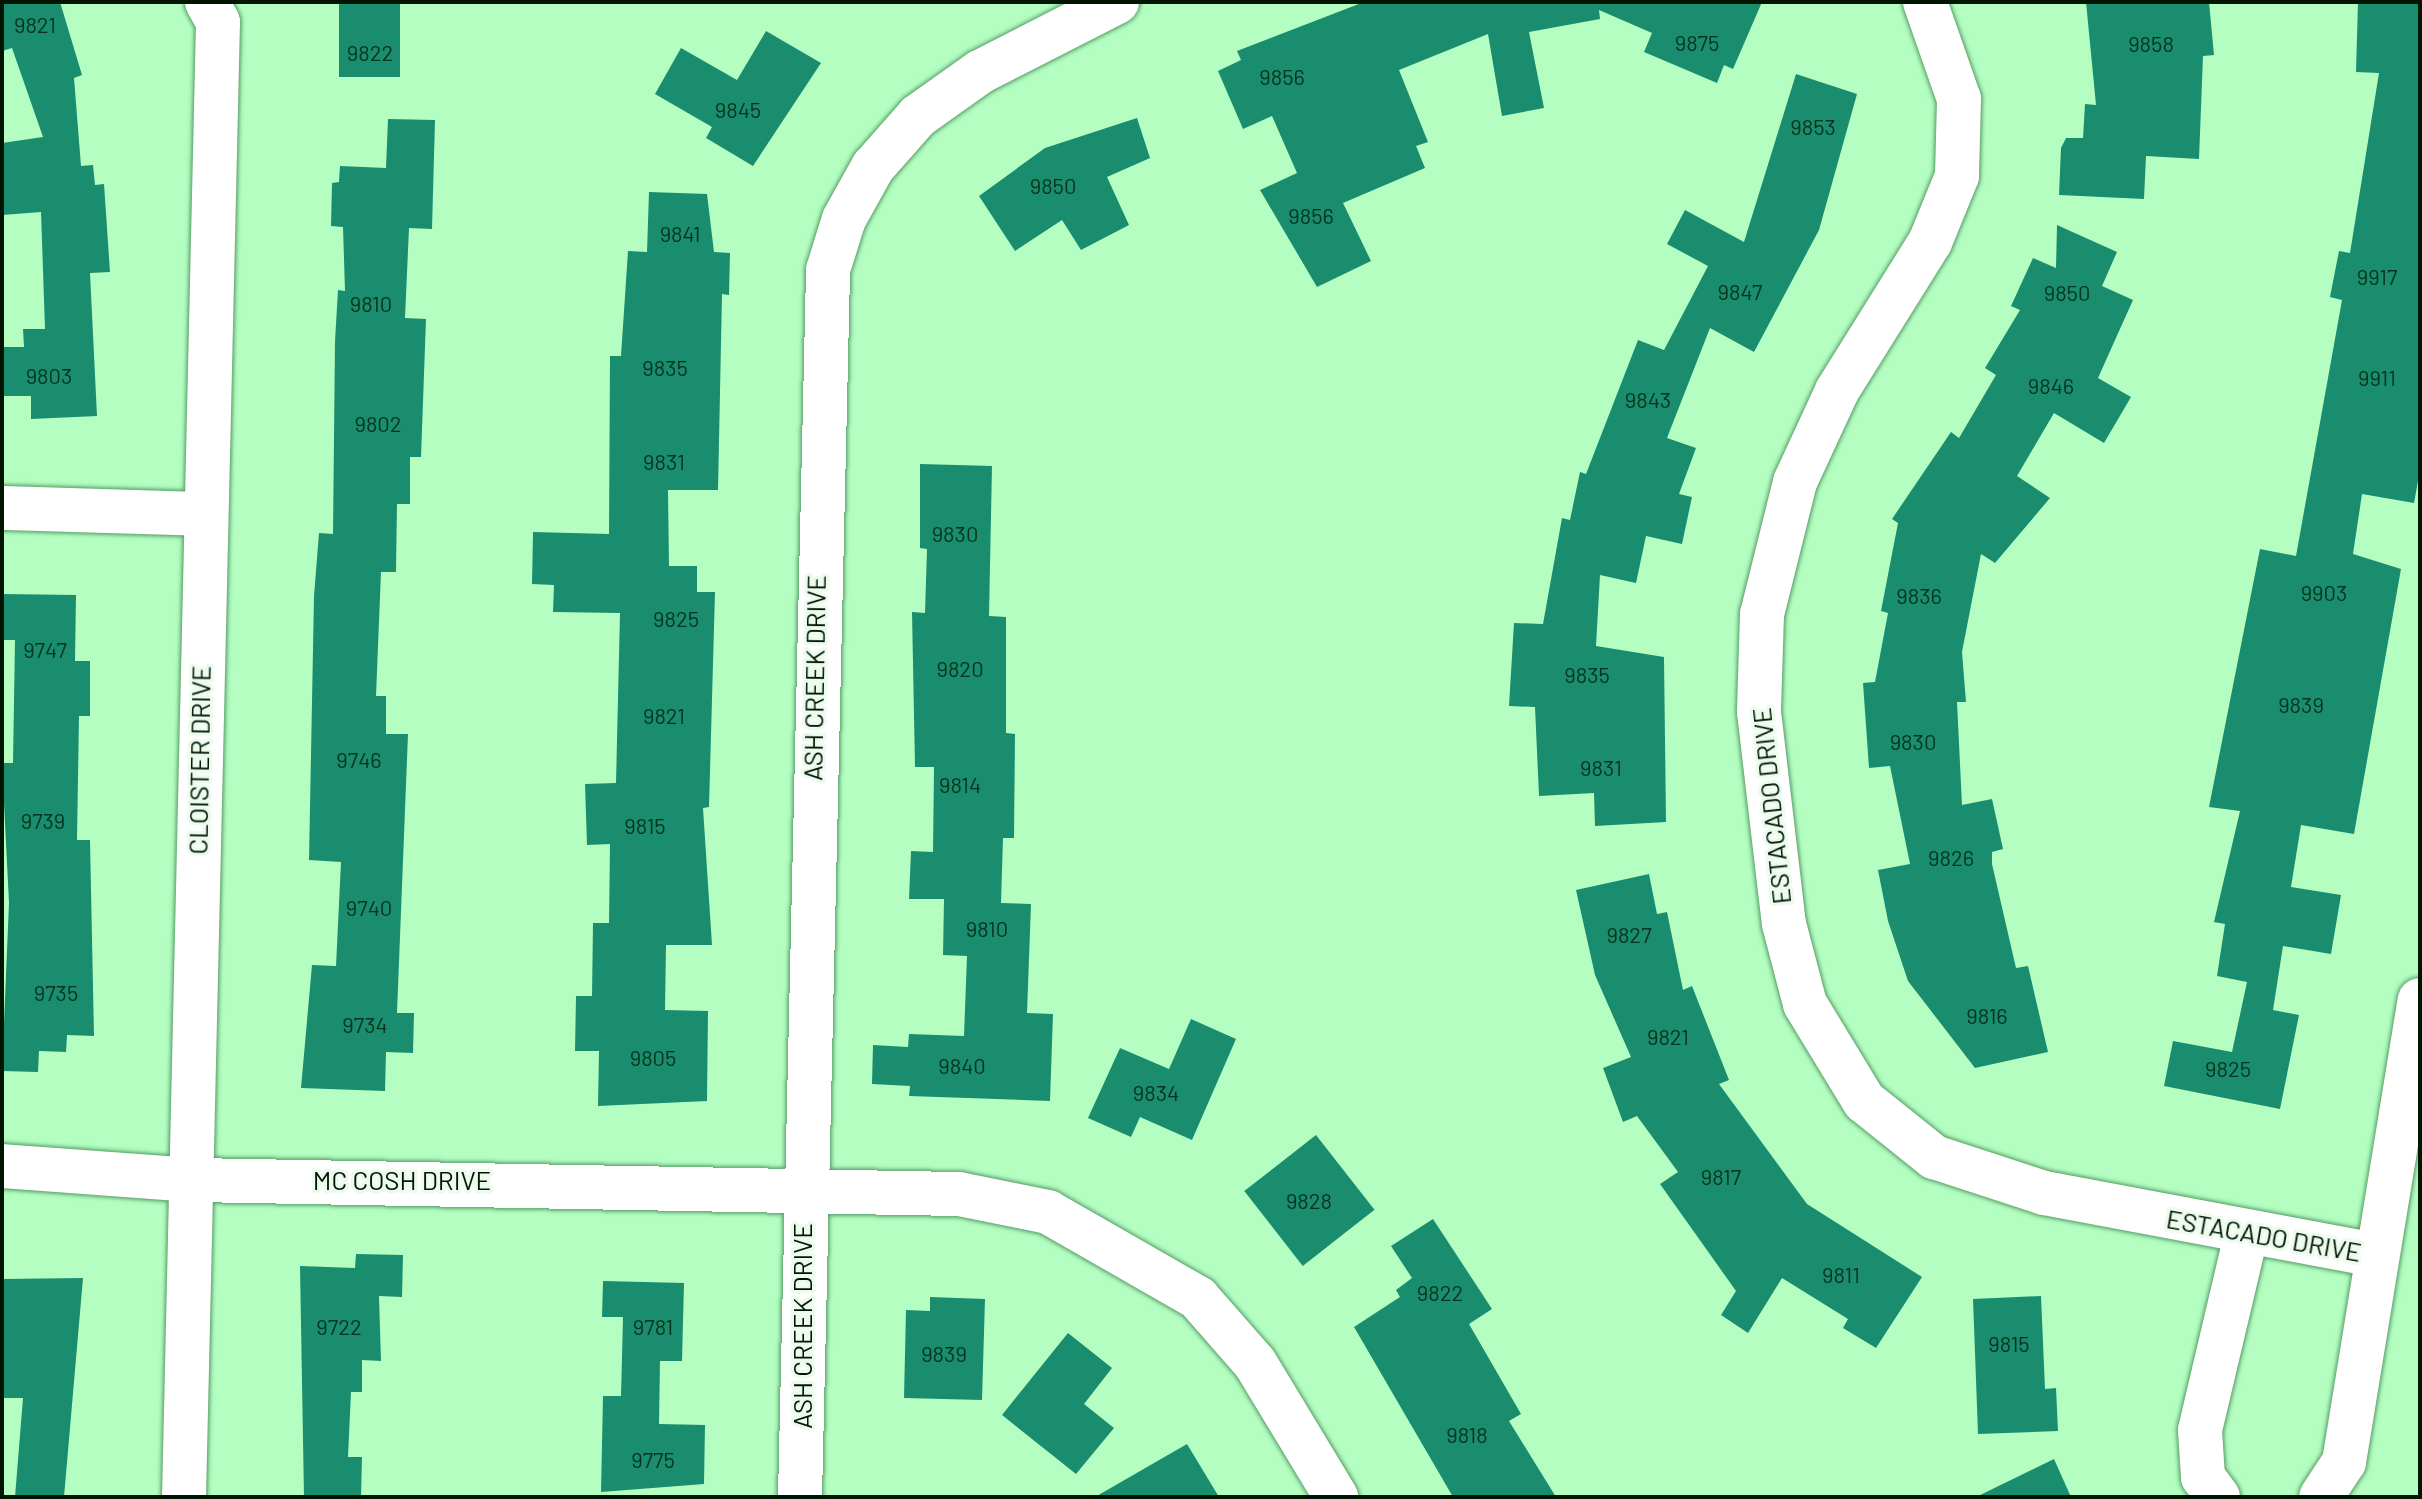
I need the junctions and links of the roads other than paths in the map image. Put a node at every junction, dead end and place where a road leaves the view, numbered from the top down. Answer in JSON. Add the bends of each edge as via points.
{"nodes":[{"id":1,"x":1117,"y":2,"type":"edge"},
{"id":2,"x":1925,"y":2,"type":"edge"},
{"id":3,"x":214,"y":9,"type":"edge"},
{"id":4,"x":2,"y":508,"type":"edge"},
{"id":5,"x":203,"y":514,"type":"junction"},
{"id":6,"x":2420,"y":1000,"type":"edge"},
{"id":7,"x":2,"y":1166,"type":"edge"},
{"id":8,"x":194,"y":1180,"type":"junction"},
{"id":9,"x":803,"y":1190,"type":"junction"},
{"id":10,"x":2246,"y":1235,"type":"junction"},
{"id":11,"x":2374,"y":1255,"type":"junction"},
{"id":12,"x":184,"y":1497,"type":"edge"},
{"id":13,"x":800,"y":1497,"type":"edge"},
{"id":14,"x":1336,"y":1497,"type":"edge"},
{"id":15,"x":2218,"y":1497,"type":"edge"},
{"id":16,"x":2321,"y":1497,"type":"edge"}],
"edges":[{"from":1,"to":9,"type":"street","name":"ASH CREEK DRIVE","via":[[980,72],[918,116],[873,167],[844,219],[828,270]]},
{"from":2,"to":10,"type":"street","name":"ESTACADO DRIVE","via":[[1959,99],[1957,176],[1930,242],[1837,391],[1795,482],[1762,614],[1759,712],[1784,924],[1805,1004],[1864,1101],[1934,1157],[2044,1193]]},
{"from":3,"to":5,"type":"street","name":"CLOISTER DRIVE"},
{"from":4,"to":5,"type":"street"},
{"from":5,"to":8,"type":"street","name":"CLOISTER DRIVE"},
{"from":6,"to":11,"type":"street"},
{"from":7,"to":8,"type":"street","name":"MC COSH DRIVE"},
{"from":8,"to":9,"type":"street","name":"MC COSH DRIVE"},
{"from":8,"to":12,"type":"street","name":"CLOISTER DRIVE"},
{"from":9,"to":13,"type":"street","name":"ASH CREEK DRIVE"},
{"from":9,"to":14,"type":"street","name":"MC COSH DRIVE","via":[[959,1194],[1048,1212],[1110,1242],[1207,1308],[1255,1363]]},
{"from":10,"to":11,"type":"street","name":"ESTACADO DRIVE"},
{"from":10,"to":15,"type":"street","via":[[2200,1430],[2203,1477]]},
{"from":11,"to":16,"type":"street","via":[[2344,1462]]}]}
